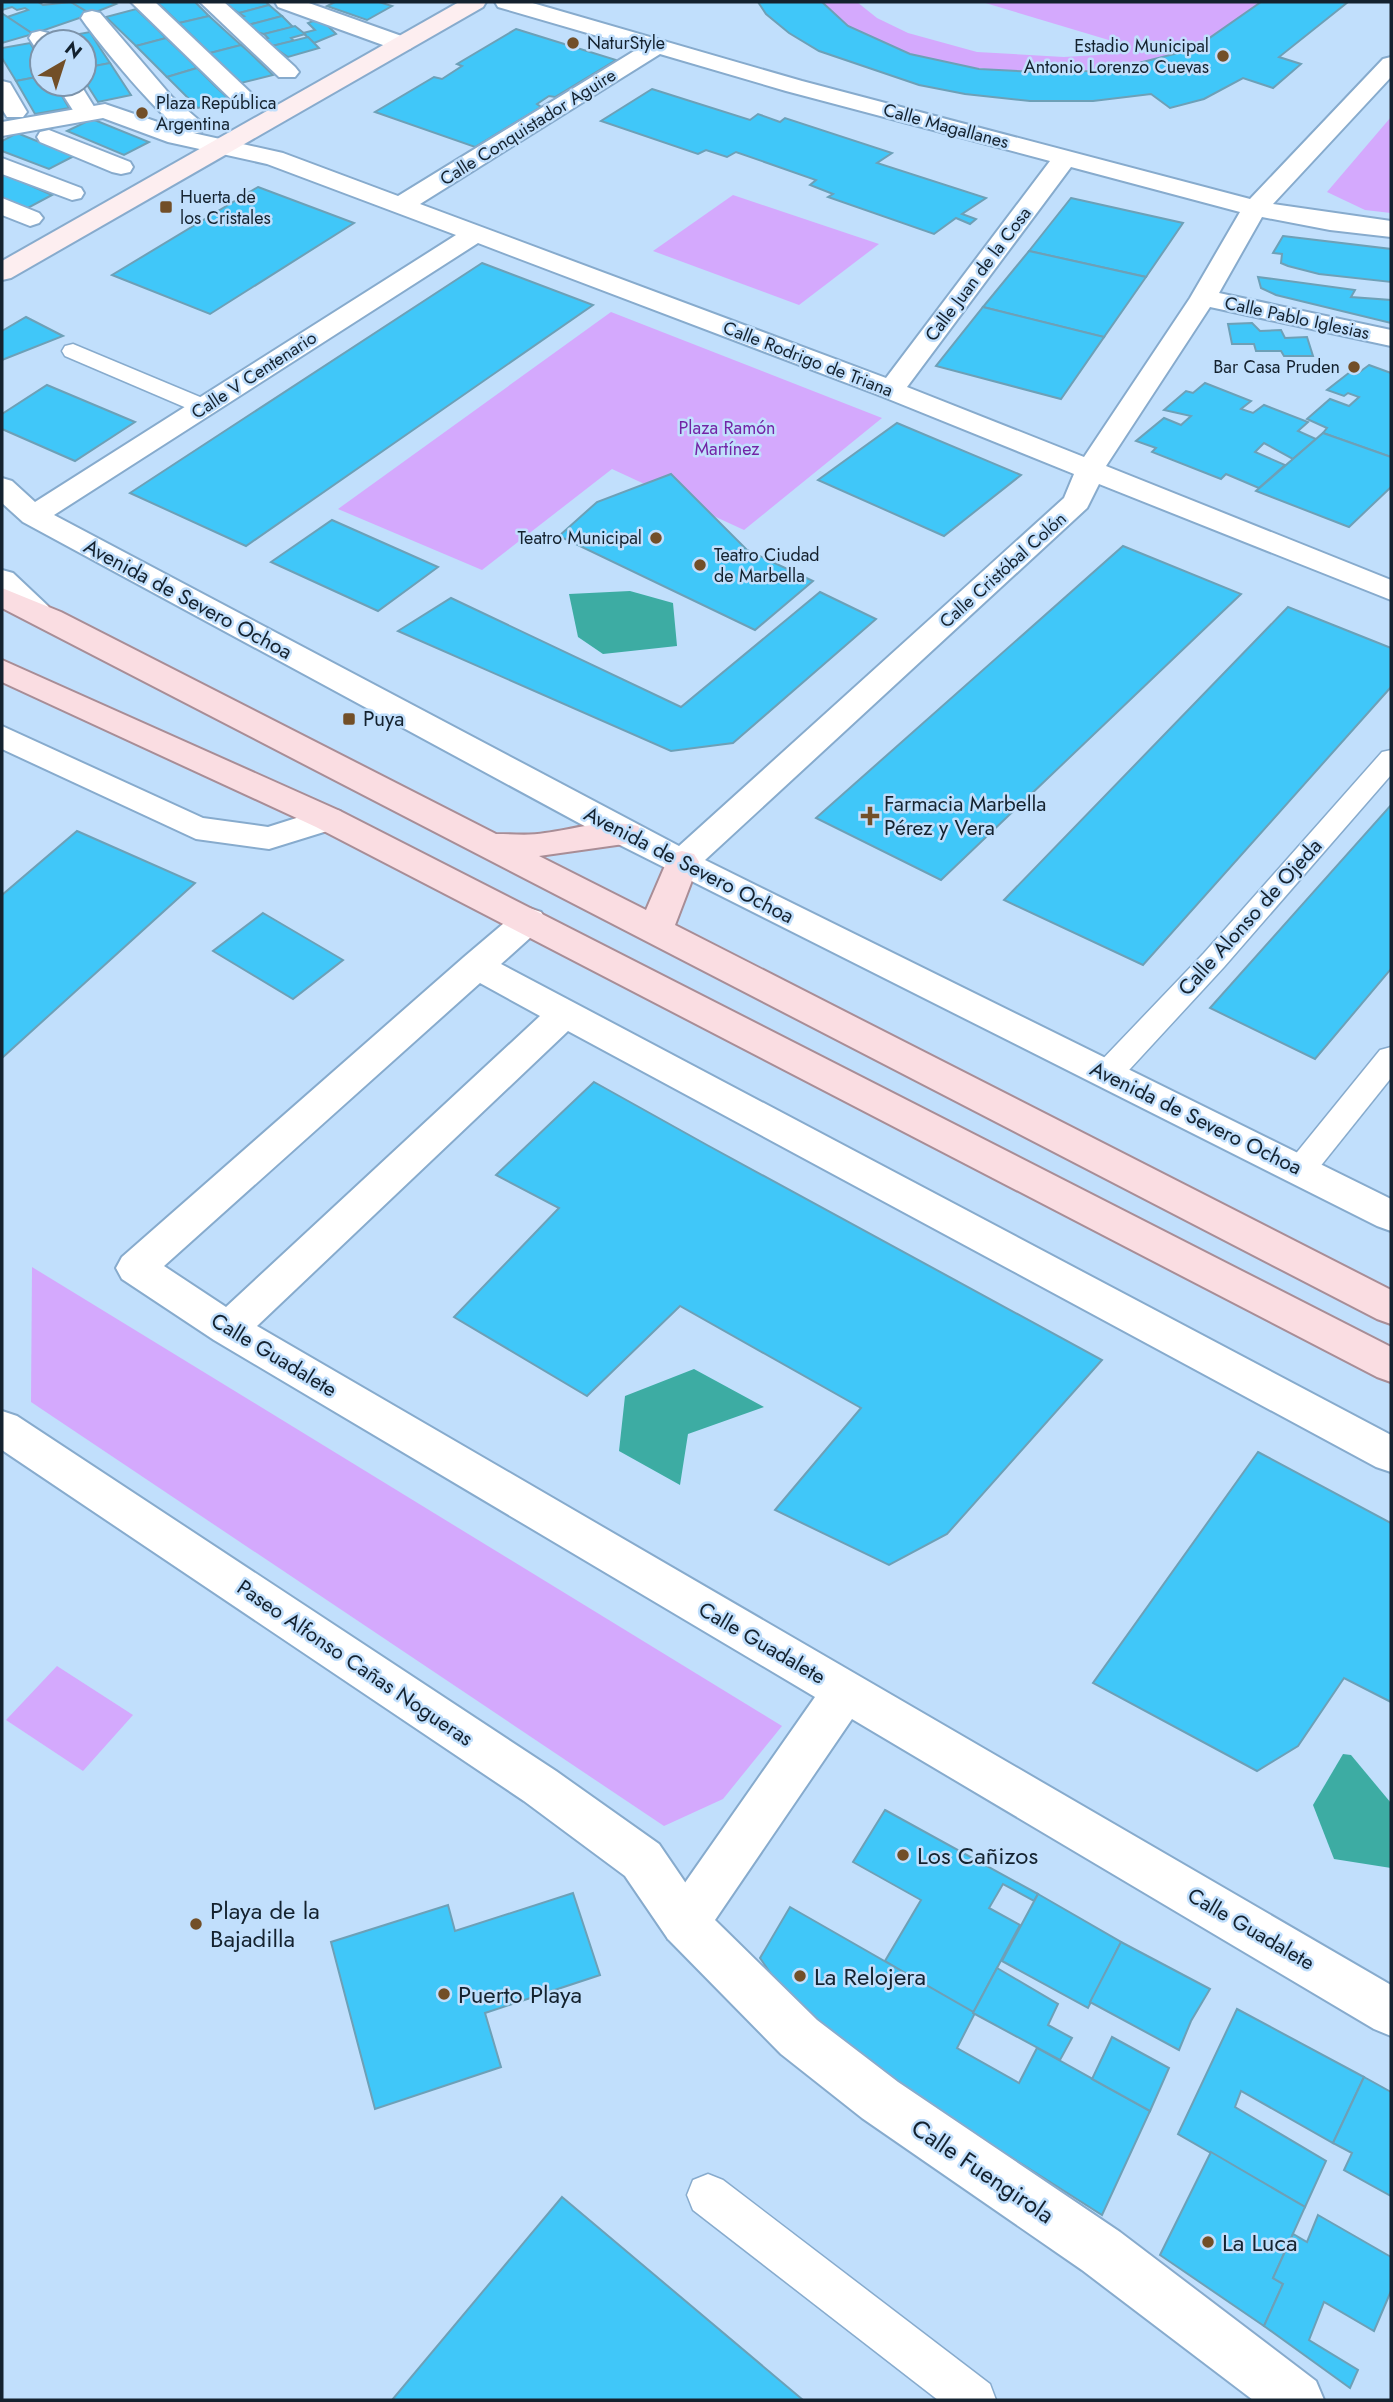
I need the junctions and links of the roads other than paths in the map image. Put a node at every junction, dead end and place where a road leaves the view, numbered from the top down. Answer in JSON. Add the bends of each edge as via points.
{"nodes":[{"id":1,"x":142,"y":2,"type":"edge"},
{"id":2,"x":211,"y":2,"type":"edge"},
{"id":3,"x":286,"y":2,"type":"edge"},
{"id":4,"x":475,"y":2,"type":"edge"},
{"id":5,"x":506,"y":2,"type":"edge"},
{"id":6,"x":92,"y":18,"type":"dead end"},
{"id":7,"x":402,"y":44,"type":"junction"},
{"id":8,"x":656,"y":47,"type":"junction"},
{"id":9,"x":1391,"y":64,"type":"edge"},
{"id":10,"x":286,"y":72,"type":"dead end"},
{"id":11,"x":2,"y":88,"type":"edge"},
{"id":12,"x":77,"y":98,"type":"edge"},
{"id":13,"x":243,"y":98,"type":"dead end"},
{"id":14,"x":86,"y":113,"type":"junction"},
{"id":15,"x":13,"y":122,"type":"edge"},
{"id":16,"x":193,"y":127,"type":"dead end"},
{"id":17,"x":218,"y":147,"type":"junction"},
{"id":18,"x":1065,"y":158,"type":"junction"},
{"id":19,"x":2,"y":164,"type":"edge"},
{"id":20,"x":121,"y":167,"type":"dead end"},
{"id":21,"x":72,"y":193,"type":"dead end"},
{"id":22,"x":2,"y":206,"type":"edge"},
{"id":23,"x":400,"y":206,"type":"junction"},
{"id":24,"x":1255,"y":208,"type":"junction"},
{"id":25,"x":30,"y":218,"type":"dead end"},
{"id":26,"x":1391,"y":229,"type":"edge"},
{"id":27,"x":475,"y":234,"type":"junction"},
{"id":28,"x":2,"y":272,"type":"edge"},
{"id":29,"x":1203,"y":298,"type":"junction"},
{"id":30,"x":1391,"y":338,"type":"edge"},
{"id":31,"x":73,"y":351,"type":"dead end"},
{"id":32,"x":891,"y":390,"type":"junction"},
{"id":33,"x":204,"y":407,"type":"junction"},
{"id":34,"x":1090,"y":470,"type":"junction"},
{"id":35,"x":2,"y":487,"type":"edge"},
{"id":36,"x":33,"y":516,"type":"junction"},
{"id":37,"x":2,"y":579,"type":"edge"},
{"id":38,"x":1391,"y":591,"type":"edge"},
{"id":39,"x":2,"y":597,"type":"edge"},
{"id":40,"x":37,"y":612,"type":"junction"},
{"id":41,"x":2,"y":670,"type":"edge"},
{"id":42,"x":2,"y":736,"type":"edge"},
{"id":43,"x":1391,"y":758,"type":"edge"},
{"id":44,"x":328,"y":819,"type":"junction"},
{"id":45,"x":626,"y":834,"type":"junction"},
{"id":46,"x":489,"y":845,"type":"junction"},
{"id":47,"x":682,"y":862,"type":"junction"},
{"id":48,"x":529,"y":920,"type":"junction"},
{"id":49,"x":656,"y":931,"type":"junction"},
{"id":50,"x":475,"y":967,"type":"junction"},
{"id":51,"x":563,"y":1015,"type":"junction"},
{"id":52,"x":1391,"y":1058,"type":"edge"},
{"id":53,"x":1107,"y":1074,"type":"junction"},
{"id":54,"x":1300,"y":1170,"type":"junction"},
{"id":55,"x":1391,"y":1216,"type":"edge"},
{"id":56,"x":1391,"y":1308,"type":"edge"},
{"id":57,"x":228,"y":1329,"type":"junction"},
{"id":58,"x":1391,"y":1366,"type":"edge"},
{"id":59,"x":2,"y":1428,"type":"edge"},
{"id":60,"x":1391,"y":1455,"type":"edge"},
{"id":61,"x":845,"y":1692,"type":"junction"},
{"id":62,"x":685,"y":1923,"type":"junction"},
{"id":63,"x":1391,"y":2012,"type":"edge"},
{"id":64,"x":708,"y":2195,"type":"dead end"},
{"id":65,"x":974,"y":2400,"type":"edge"},
{"id":66,"x":1297,"y":2400,"type":"edge"}],
"edges":[{"from":1,"to":13,"type":"street"},
{"from":2,"to":10,"type":"street"},
{"from":3,"to":7,"type":"street"},
{"from":4,"to":7,"type":"main road"},
{"from":5,"to":8,"type":"street","name":"Calle Magallanes"},
{"from":6,"to":16,"type":"street","via":[[163,102]]},
{"from":7,"to":17,"type":"main road"},
{"from":8,"to":18,"type":"street","name":"Calle Magallanes"},
{"from":8,"to":23,"type":"street","name":"Calle Conquistador Aguire"},
{"from":9,"to":24,"type":"street","name":"Calle Cristóbal Colón"},
{"from":11,"to":15,"type":"street"},
{"from":12,"to":14,"type":"street"},
{"from":14,"to":15,"type":"street","name":"Calle Rodrigo de Triana"},
{"from":14,"to":17,"type":"street","name":"Calle Rodrigo de Triana","via":[[116,113]]},
{"from":15,"to":20,"type":"street"},
{"from":17,"to":23,"type":"street","name":"Calle Rodrigo de Triana","via":[[274,158]]},
{"from":17,"to":28,"type":"main road"},
{"from":18,"to":24,"type":"street","name":"Calle Magallanes"},
{"from":18,"to":32,"type":"street","name":"Calle Juan de la Cosa"},
{"from":19,"to":21,"type":"street"},
{"from":22,"to":25,"type":"street"},
{"from":23,"to":27,"type":"street","name":"Calle Rodrigo de Triana"},
{"from":24,"to":26,"type":"street","name":"Calle Magallanes"},
{"from":24,"to":29,"type":"street","name":"Calle Cristóbal Colón"},
{"from":27,"to":32,"type":"street","name":"Calle Rodrigo de Triana"},
{"from":27,"to":33,"type":"street","name":"Calle V Centenario"},
{"from":29,"to":30,"type":"street","name":"Calle Pablo Iglesias"},
{"from":29,"to":34,"type":"street","name":"Calle Cristóbal Colón"},
{"from":31,"to":33,"type":"lane"},
{"from":32,"to":34,"type":"street","name":"Calle Rodrigo de Triana"},
{"from":33,"to":36,"type":"street","name":"Calle V Centenario"},
{"from":34,"to":38,"type":"street","name":"Calle Rodrigo de Triana"},
{"from":34,"to":47,"type":"street","name":"Calle Cristóbal Colón","via":[[1077,502]]},
{"from":35,"to":36,"type":"street","name":"Avenida de Severo Ochoa"},
{"from":36,"to":45,"type":"street","name":"Avenida de Severo Ochoa"},
{"from":37,"to":40,"type":"street"},
{"from":39,"to":40,"type":"main road"},
{"from":40,"to":46,"type":"main road"},
{"from":41,"to":44,"type":"main road"},
{"from":42,"to":44,"type":"street","via":[[196,828],[269,838]]},
{"from":43,"to":53,"type":"lane","name":"Calle Alonso de Ojeda"},
{"from":44,"to":48,"type":"main road"},
{"from":45,"to":46,"type":"main road","via":[[542,845]]},
{"from":45,"to":47,"type":"street","name":"Avenida de Severo Ochoa"},
{"from":46,"to":49,"type":"main road"},
{"from":47,"to":49,"type":"main road"},
{"from":47,"to":53,"type":"street","name":"Avenida de Severo Ochoa"},
{"from":48,"to":50,"type":"street"},
{"from":48,"to":58,"type":"main road"},
{"from":49,"to":56,"type":"main road"},
{"from":50,"to":51,"type":"street"},
{"from":50,"to":57,"type":"street","name":"Calle Guadalete","via":[[136,1268]]},
{"from":51,"to":57,"type":"street"},
{"from":51,"to":60,"type":"street"},
{"from":52,"to":54,"type":"lane"},
{"from":53,"to":54,"type":"street","name":"Avenida de Severo Ochoa"},
{"from":54,"to":55,"type":"street","name":"Avenida de Severo Ochoa"},
{"from":57,"to":61,"type":"street","name":"Calle Guadalete"},
{"from":59,"to":62,"type":"street","name":"Paseo Alfonso Cañas Nogueras","via":[[552,1794],[642,1860]]},
{"from":61,"to":62,"type":"street"},
{"from":61,"to":63,"type":"street","name":"Calle Guadalete"},
{"from":62,"to":66,"type":"street","name":"Calle Fuengirola","via":[[799,2037],[880,2100],[1101,2251]]},
{"from":64,"to":65,"type":"lane"}]}
